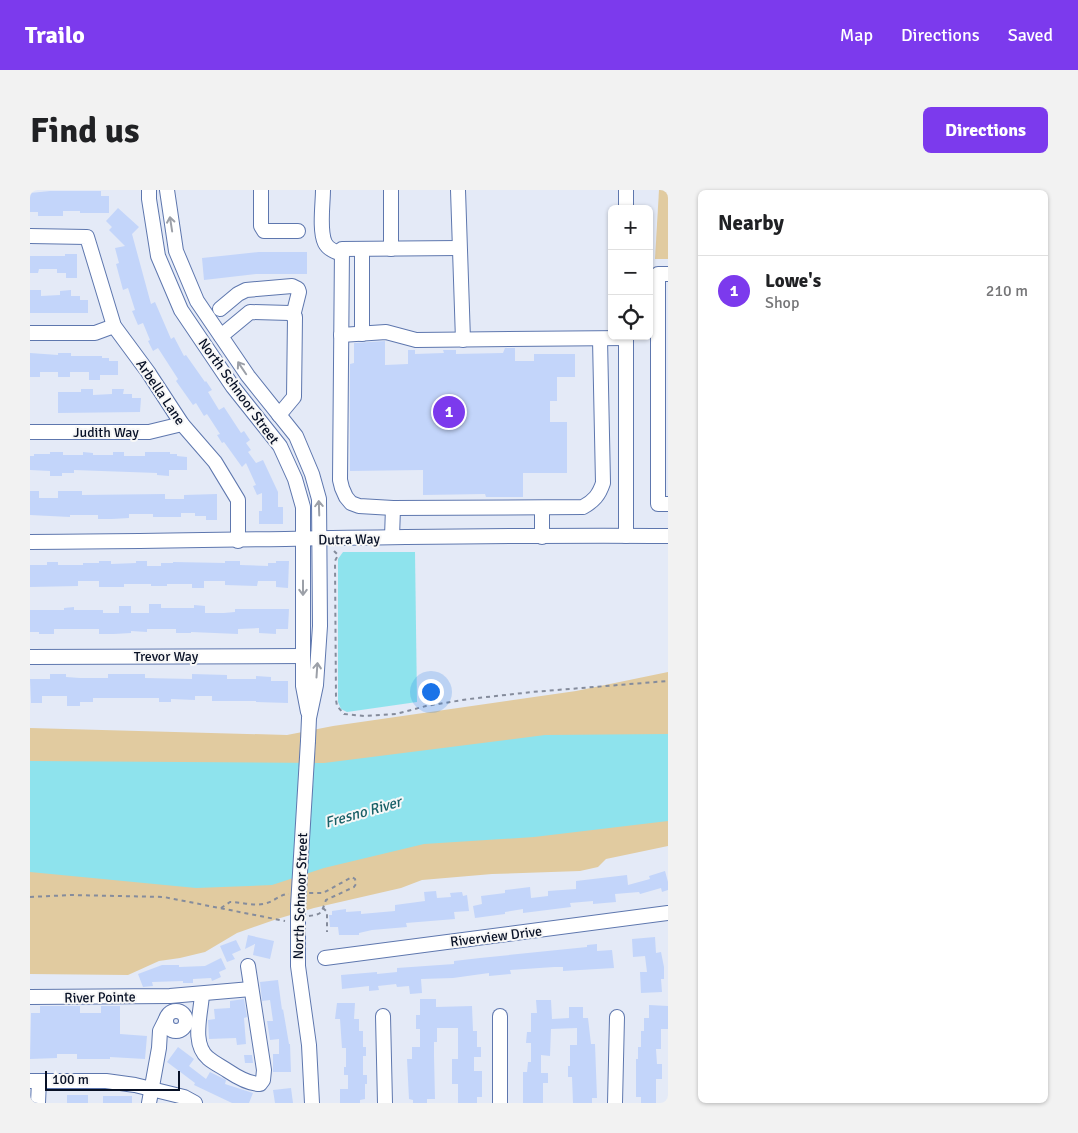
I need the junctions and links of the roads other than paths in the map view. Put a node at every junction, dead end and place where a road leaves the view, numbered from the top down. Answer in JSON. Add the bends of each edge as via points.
{"nodes":[{"id":1,"x":149,"y":190,"type":"edge"},
{"id":2,"x":167,"y":190,"type":"edge"},
{"id":3,"x":261,"y":190,"type":"edge"},
{"id":4,"x":323,"y":190,"type":"edge"},
{"id":5,"x":391,"y":190,"type":"edge"},
{"id":6,"x":458,"y":190,"type":"edge"},
{"id":7,"x":626,"y":190,"type":"edge"},
{"id":8,"x":626,"y":205,"type":"edge"},
{"id":9,"x":298,"y":232,"type":"dead end"},
{"id":10,"x":30,"y":236,"type":"edge"},
{"id":11,"x":391,"y":248,"type":"junction"},
{"id":12,"x":459,"y":248,"type":"junction"},
{"id":13,"x":362,"y":249,"type":"junction"},
{"id":14,"x":342,"y":254,"type":"junction"},
{"id":15,"x":668,"y":274,"type":"edge"},
{"id":16,"x":174,"y":294,"type":"junction"},
{"id":17,"x":220,"y":308,"type":"dead end"},
{"id":18,"x":293,"y":316,"type":"junction"},
{"id":19,"x":114,"y":326,"type":"junction"},
{"id":20,"x":30,"y":334,"type":"edge"},
{"id":21,"x":362,"y":334,"type":"junction"},
{"id":22,"x":220,"y":335,"type":"junction"},
{"id":23,"x":341,"y":335,"type":"junction"},
{"id":24,"x":608,"y":338,"type":"edge"},
{"id":25,"x":600,"y":339,"type":"junction"},
{"id":26,"x":463,"y":340,"type":"junction"},
{"id":27,"x":626,"y":340,"type":"edge"},
{"id":28,"x":279,"y":415,"type":"junction"},
{"id":29,"x":182,"y":424,"type":"junction"},
{"id":30,"x":30,"y":432,"type":"edge"},
{"id":31,"x":668,"y":504,"type":"edge"},
{"id":32,"x":393,"y":508,"type":"junction"},
{"id":33,"x":542,"y":508,"type":"junction"},
{"id":34,"x":626,"y":536,"type":"junction"},
{"id":35,"x":668,"y":536,"type":"edge"},
{"id":36,"x":392,"y":537,"type":"junction"},
{"id":37,"x":542,"y":537,"type":"junction"},
{"id":38,"x":303,"y":540,"type":"junction"},
{"id":39,"x":320,"y":540,"type":"junction"},
{"id":40,"x":238,"y":541,"type":"junction"},
{"id":41,"x":30,"y":542,"type":"edge"},
{"id":42,"x":303,"y":656,"type":"junction"},
{"id":43,"x":30,"y":657,"type":"edge"},
{"id":44,"x":309,"y":718,"type":"junction"},
{"id":45,"x":668,"y":913,"type":"edge"},
{"id":46,"x":325,"y":958,"type":"dead end"},
{"id":47,"x":248,"y":966,"type":"dead end"},
{"id":48,"x":251,"y":989,"type":"junction"},
{"id":49,"x":196,"y":995,"type":"junction"},
{"id":50,"x":170,"y":996,"type":"junction"},
{"id":51,"x":30,"y":997,"type":"edge"},
{"id":52,"x":383,"y":1016,"type":"dead end"},
{"id":53,"x":500,"y":1016,"type":"dead end"},
{"id":54,"x":617,"y":1017,"type":"dead end"},
{"id":55,"x":169,"y":1021,"type":"junction"},
{"id":56,"x":34,"y":1081,"type":"edge"},
{"id":57,"x":150,"y":1096,"type":"edge"},
{"id":58,"x":38,"y":1103,"type":"edge"},
{"id":59,"x":195,"y":1103,"type":"edge"},
{"id":60,"x":312,"y":1103,"type":"edge"},
{"id":61,"x":385,"y":1103,"type":"edge"},
{"id":62,"x":500,"y":1103,"type":"edge"},
{"id":63,"x":615,"y":1103,"type":"edge"}],
"edges":[{"from":1,"to":16,"type":"street","name":"North Schnoor Street","via":[[158,256]]},
{"from":22,"to":2,"type":"street","name":"North Schnoor Street","one_way":true,"via":[[197,301],[176,250]]},
{"from":3,"to":9,"type":"street","via":[[261,226],[264,232]]},
{"from":4,"to":14,"type":"street","via":[[325,243]]},
{"from":5,"to":11,"type":"street"},
{"from":6,"to":12,"type":"street"},
{"from":7,"to":8,"type":"street"},
{"from":10,"to":19,"type":"street","name":"Arbella Lane","via":[[87,237]]},
{"from":11,"to":12,"type":"street"},
{"from":11,"to":13,"type":"street"},
{"from":12,"to":26,"type":"street"},
{"from":13,"to":14,"type":"street","via":[[342,249]]},
{"from":13,"to":21,"type":"street"},
{"from":14,"to":23,"type":"street"},
{"from":15,"to":31,"type":"street","via":[[658,274],[658,504]]},
{"from":16,"to":22,"type":"street","via":[[186,299],[204,330]]},
{"from":16,"to":38,"type":"street","name":"North Schnoor Street","via":[[181,310],[233,387],[280,446],[303,507]]},
{"from":17,"to":18,"type":"street","via":[[246,290],[292,286],[300,292]]},
{"from":18,"to":22,"type":"street","via":[[290,313],[250,312]]},
{"from":18,"to":28,"type":"street","via":[[294,397]]},
{"from":19,"to":20,"type":"street","via":[[95,333]]},
{"from":19,"to":29,"type":"street","name":"Arbella Lane"},
{"from":21,"to":23,"type":"street"},
{"from":21,"to":26,"type":"street","via":[[386,332],[416,340]]},
{"from":28,"to":22,"type":"street","name":"North Schnoor Street","one_way":true},
{"from":23,"to":32,"type":"street","via":[[342,488],[351,503]]},
{"from":24,"to":25,"type":"street"},
{"from":25,"to":26,"type":"street"},
{"from":25,"to":33,"type":"street","via":[[603,483],[600,492],[583,507]]},
{"from":27,"to":34,"type":"street"},
{"from":39,"to":28,"type":"street","name":"North Schnoor Street","one_way":true,"via":[[319,499],[312,474],[296,436]]},
{"from":29,"to":30,"type":"street","name":"Judith Way","via":[[149,432]]},
{"from":29,"to":40,"type":"street","name":"Arbella Lane","via":[[215,462],[238,500]]},
{"from":32,"to":33,"type":"street"},
{"from":32,"to":36,"type":"street"},
{"from":33,"to":37,"type":"street"},
{"from":34,"to":35,"type":"street","name":"Dutra Way"},
{"from":34,"to":37,"type":"street","name":"Dutra Way"},
{"from":36,"to":37,"type":"street","name":"Dutra Way"},
{"from":36,"to":39,"type":"street","name":"Dutra Way"},
{"from":38,"to":39,"type":"street","name":"Dutra Way"},
{"from":38,"to":40,"type":"street","name":"Dutra Way"},
{"from":38,"to":42,"type":"street","name":"North Schnoor Street","one_way":true},
{"from":44,"to":39,"type":"street","name":"North Schnoor Street","one_way":true,"via":[[316,685],[320,626]]},
{"from":40,"to":41,"type":"street","name":"Dutra Way"},
{"from":42,"to":43,"type":"street","name":"Trevor Way"},
{"from":42,"to":44,"type":"street","name":"North Schnoor Street","via":[[303,686]]},
{"from":44,"to":60,"type":"street","name":"North Schnoor Street","bridge":true,"via":[[298,906],[298,966],[309,1045]]},
{"from":45,"to":46,"type":"street","name":"Riverview Drive"},
{"from":47,"to":48,"type":"street"},
{"from":48,"to":49,"type":"street","name":"River Pointe"},
{"from":48,"to":49,"type":"street","via":[[264,1070],[260,1084],[232,1074],[207,1057],[200,1045]]},
{"from":49,"to":50,"type":"street","name":"River Pointe"},
{"from":49,"to":55,"type":"street","via":[[185,1016],[177,1011]]},
{"from":50,"to":51,"type":"street","name":"River Pointe"},
{"from":50,"to":55,"type":"street"},
{"from":52,"to":61,"type":"street"},
{"from":53,"to":62,"type":"street"},
{"from":54,"to":63,"type":"street"},
{"from":55,"to":57,"type":"street","via":[[160,1031]]},
{"from":56,"to":57,"type":"street","via":[[106,1081],[135,1085]]},
{"from":56,"to":58,"type":"street"},
{"from":57,"to":59,"type":"street","via":[[184,1097]]}]}
